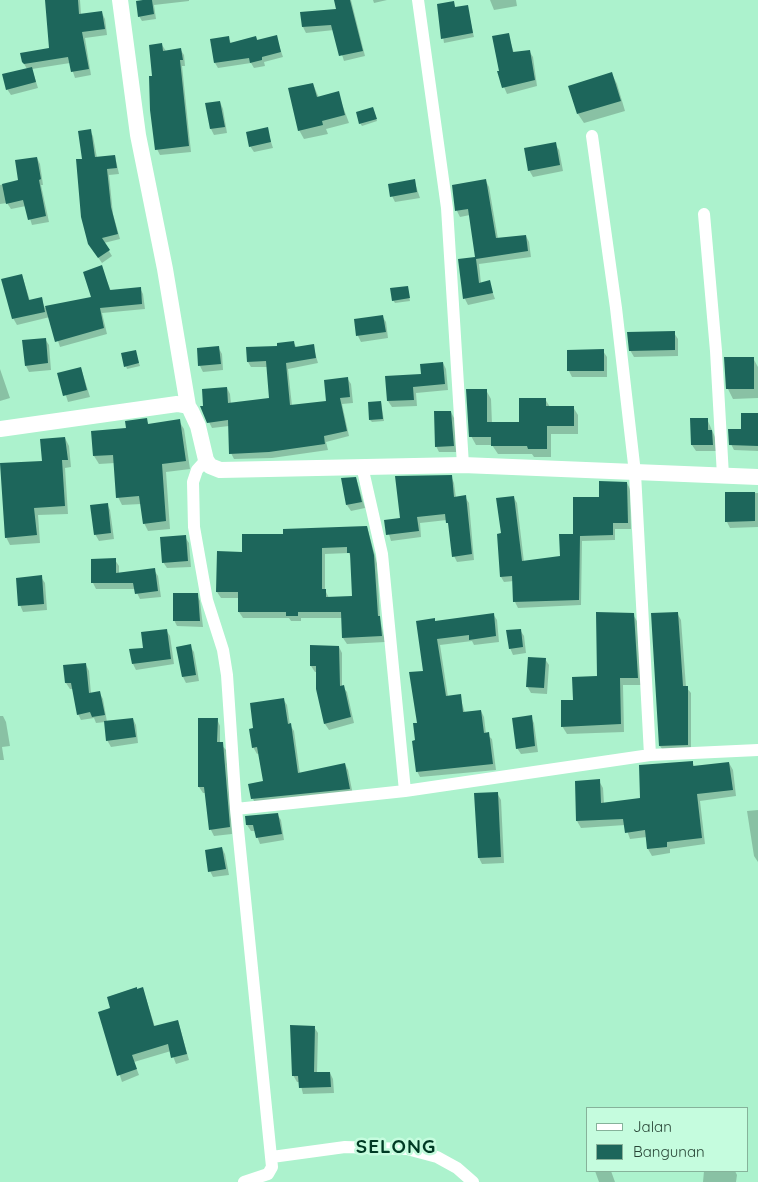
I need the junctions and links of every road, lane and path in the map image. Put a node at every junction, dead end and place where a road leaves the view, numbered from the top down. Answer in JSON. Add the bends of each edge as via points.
{"nodes":[{"id":1,"x":120,"y":0,"type":"edge"},
{"id":2,"x":418,"y":0,"type":"edge"},
{"id":3,"x":592,"y":136,"type":"dead end"},
{"id":4,"x":704,"y":214,"type":"dead end"},
{"id":5,"x":188,"y":406,"type":"junction"},
{"id":6,"x":0,"y":429,"type":"edge"},
{"id":7,"x":206,"y":460,"type":"junction"},
{"id":8,"x":463,"y":465,"type":"junction"},
{"id":9,"x":362,"y":466,"type":"junction"},
{"id":10,"x":635,"y":473,"type":"junction"},
{"id":11,"x":723,"y":476,"type":"junction"},
{"id":12,"x":758,"y":477,"type":"edge"},
{"id":13,"x":758,"y":750,"type":"edge"},
{"id":14,"x":650,"y":755,"type":"junction"},
{"id":15,"x":405,"y":791,"type":"junction"},
{"id":16,"x":236,"y":809,"type":"junction"},
{"id":17,"x":272,"y":1157,"type":"junction"},
{"id":18,"x":244,"y":1182,"type":"edge"},
{"id":19,"x":473,"y":1182,"type":"edge"}],
"edges":[{"from":1,"to":5,"type":"street","via":[[138,135]]},
{"from":2,"to":8,"type":"street","via":[[447,208]]},
{"from":3,"to":10,"type":"street"},
{"from":4,"to":11,"type":"street"},
{"from":5,"to":6,"type":"street","via":[[167,404]]},
{"from":5,"to":7,"type":"street","via":[[198,426]]},
{"from":7,"to":9,"type":"street","via":[[210,466],[220,470]]},
{"from":7,"to":16,"type":"street","via":[[197,470],[193,482],[194,527],[207,600],[223,650]]},
{"from":8,"to":9,"type":"street"},
{"from":8,"to":10,"type":"street"},
{"from":9,"to":15,"type":"street","via":[[382,554]]},
{"from":10,"to":11,"type":"street"},
{"from":10,"to":14,"type":"street"},
{"from":11,"to":12,"type":"street"},
{"from":13,"to":14,"type":"street"},
{"from":14,"to":15,"type":"street"},
{"from":15,"to":16,"type":"street"},
{"from":16,"to":17,"type":"street"},
{"from":17,"to":18,"type":"street","via":[[268,1174]]},
{"from":17,"to":19,"type":"street","via":[[345,1148],[407,1150],[437,1157]]}]}
